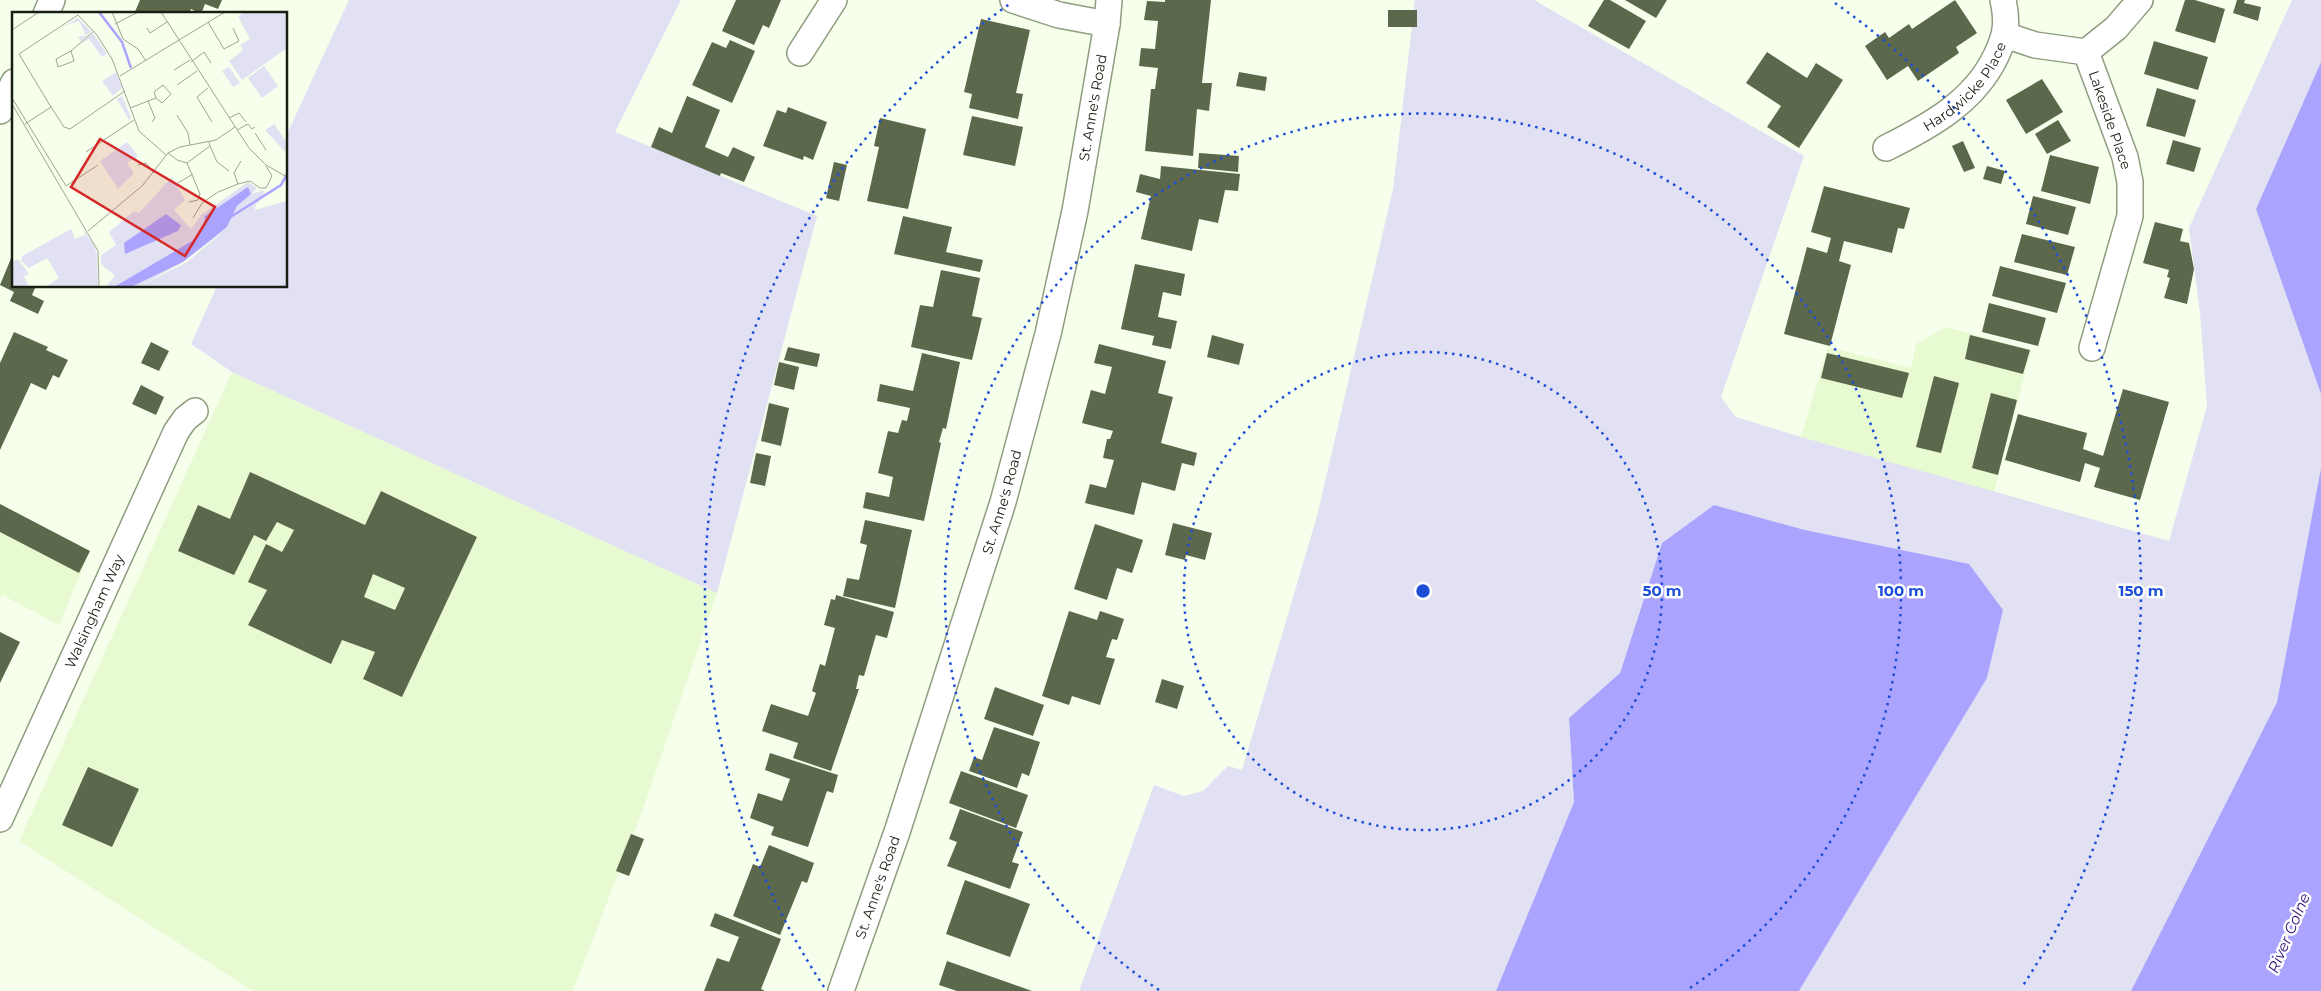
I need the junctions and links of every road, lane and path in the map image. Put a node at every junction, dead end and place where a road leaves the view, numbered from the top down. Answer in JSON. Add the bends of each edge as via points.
{"nodes":[{"id":1,"x":52,"y":0,"type":"edge"},
{"id":2,"x":834,"y":0,"type":"edge"},
{"id":3,"x":1013,"y":0,"type":"edge"},
{"id":4,"x":1109,"y":0,"type":"edge"},
{"id":5,"x":2003,"y":0,"type":"edge"},
{"id":6,"x":2140,"y":0,"type":"edge"},
{"id":7,"x":47,"y":12,"type":"edge"},
{"id":8,"x":1107,"y":24,"type":"junction"},
{"id":9,"x":2005,"y":35,"type":"junction"},
{"id":10,"x":2086,"y":52,"type":"junction"},
{"id":11,"x":800,"y":53,"type":"dead end"},
{"id":12,"x":12,"y":86,"type":"edge"},
{"id":13,"x":0,"y":111,"type":"edge"},
{"id":14,"x":1886,"y":148,"type":"dead end"},
{"id":15,"x":2092,"y":348,"type":"dead end"},
{"id":16,"x":195,"y":411,"type":"dead end"},
{"id":17,"x":0,"y":819,"type":"edge"},
{"id":18,"x":841,"y":991,"type":"edge"}],
"edges":[{"from":1,"to":7,"type":"street"},
{"from":2,"to":11,"type":"street"},
{"from":3,"to":8,"type":"street","via":[[1059,15]]},
{"from":4,"to":8,"type":"street","name":"St. Anne's Road"},
{"from":5,"to":9,"type":"street","name":"Hardwicke Place"},
{"from":6,"to":10,"type":"street","name":"Lakeside Place","via":[[2116,28]]},
{"from":8,"to":18,"type":"street","name":"St. Anne's Road","via":[[1074,219],[1048,334],[1005,493],[896,832]]},
{"from":9,"to":10,"type":"street","via":[[2035,45]]},
{"from":9,"to":14,"type":"street","name":"Hardwicke Place","via":[[1989,71],[1973,92],[1943,115]]},
{"from":10,"to":15,"type":"street","name":"Lakeside Place","via":[[2125,157],[2130,182],[2130,216]]},
{"from":12,"to":13,"type":"street"},
{"from":16,"to":17,"type":"street","name":"Walsingham Way","via":[[176,432]]}]}
